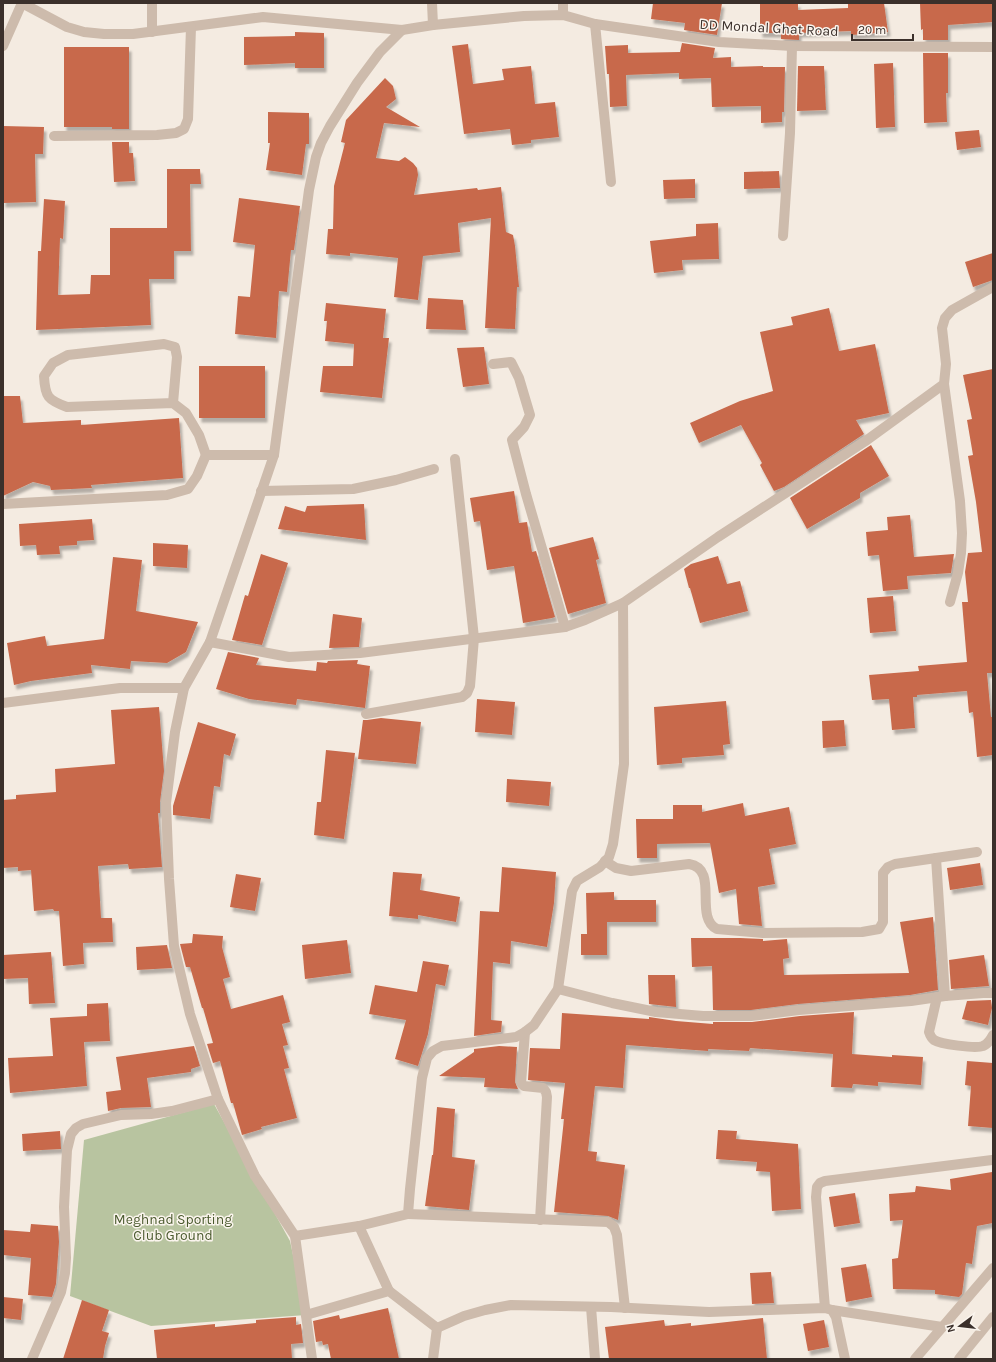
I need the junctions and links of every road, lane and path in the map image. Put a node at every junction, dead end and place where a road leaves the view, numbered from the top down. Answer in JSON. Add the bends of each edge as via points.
{"nodes":[{"id":1,"x":22,"y":3,"type":"edge"},
{"id":2,"x":152,"y":3,"type":"edge"},
{"id":3,"x":432,"y":3,"type":"edge"},
{"id":4,"x":563,"y":3,"type":"edge"},
{"id":5,"x":563,"y":15,"type":"junction"},
{"id":6,"x":595,"y":24,"type":"junction"},
{"id":7,"x":433,"y":25,"type":"junction"},
{"id":8,"x":192,"y":27,"type":"junction"},
{"id":9,"x":402,"y":30,"type":"junction"},
{"id":10,"x":152,"y":32,"type":"junction"},
{"id":11,"x":3,"y":46,"type":"edge"},
{"id":12,"x":792,"y":46,"type":"junction"},
{"id":13,"x":993,"y":47,"type":"edge"},
{"id":14,"x":54,"y":136,"type":"dead end"},
{"id":15,"x":611,"y":182,"type":"dead end"},
{"id":16,"x":783,"y":236,"type":"dead end"},
{"id":17,"x":993,"y":287,"type":"edge"},
{"id":18,"x":493,"y":364,"type":"dead end"},
{"id":19,"x":944,"y":384,"type":"junction"},
{"id":20,"x":173,"y":403,"type":"junction"},
{"id":21,"x":206,"y":455,"type":"junction"},
{"id":22,"x":274,"y":455,"type":"junction"},
{"id":23,"x":455,"y":459,"type":"dead end"},
{"id":24,"x":434,"y":469,"type":"dead end"},
{"id":25,"x":262,"y":491,"type":"junction"},
{"id":26,"x":3,"y":504,"type":"edge"},
{"id":27,"x":950,"y":602,"type":"dead end"},
{"id":28,"x":623,"y":603,"type":"junction"},
{"id":29,"x":565,"y":627,"type":"junction"},
{"id":30,"x":474,"y":638,"type":"junction"},
{"id":31,"x":210,"y":642,"type":"junction"},
{"id":32,"x":184,"y":688,"type":"junction"},
{"id":33,"x":3,"y":703,"type":"edge"},
{"id":34,"x":366,"y":714,"type":"dead end"},
{"id":35,"x":977,"y":852,"type":"dead end"},
{"id":36,"x":936,"y":858,"type":"junction"},
{"id":37,"x":605,"y":861,"type":"junction"},
{"id":38,"x":558,"y":989,"type":"junction"},
{"id":39,"x":993,"y":993,"type":"edge"},
{"id":40,"x":941,"y":997,"type":"junction"},
{"id":41,"x":526,"y":1032,"type":"junction"},
{"id":42,"x":993,"y":1034,"type":"edge"},
{"id":43,"x":218,"y":1099,"type":"junction"},
{"id":44,"x":992,"y":1160,"type":"dead end"},
{"id":45,"x":408,"y":1214,"type":"junction"},
{"id":46,"x":540,"y":1220,"type":"junction"},
{"id":47,"x":359,"y":1226,"type":"junction"},
{"id":48,"x":295,"y":1236,"type":"junction"},
{"id":49,"x":993,"y":1268,"type":"edge"},
{"id":50,"x":389,"y":1291,"type":"junction"},
{"id":51,"x":591,"y":1307,"type":"junction"},
{"id":52,"x":625,"y":1308,"type":"junction"},
{"id":53,"x":829,"y":1309,"type":"junction"},
{"id":54,"x":306,"y":1315,"type":"junction"},
{"id":55,"x":993,"y":1317,"type":"edge"},
{"id":56,"x":437,"y":1328,"type":"junction"},
{"id":57,"x":942,"y":1328,"type":"junction"},
{"id":58,"x":32,"y":1359,"type":"edge"},
{"id":59,"x":312,"y":1359,"type":"edge"},
{"id":60,"x":433,"y":1359,"type":"edge"},
{"id":61,"x":595,"y":1359,"type":"edge"},
{"id":62,"x":846,"y":1359,"type":"edge"},
{"id":63,"x":915,"y":1359,"type":"edge"},
{"id":64,"x":959,"y":1359,"type":"edge"}],
"edges":[{"from":1,"to":10,"type":"street","name":"DD Mondal Ghat Road","via":[[67,27],[84,32]]},
{"from":1,"to":11,"type":"street"},
{"from":2,"to":10,"type":"street"},
{"from":3,"to":7,"type":"street"},
{"from":4,"to":5,"type":"street"},
{"from":5,"to":6,"type":"street","name":"DD Mondal Ghat Road"},
{"from":5,"to":7,"type":"street","name":"DD Mondal Ghat Road"},
{"from":6,"to":12,"type":"street","name":"DD Mondal Ghat Road","via":[[719,42]]},
{"from":6,"to":15,"type":"street"},
{"from":7,"to":9,"type":"street","name":"DD Mondal Ghat Road"},
{"from":8,"to":9,"type":"street","name":"DD Mondal Ghat Road","via":[[263,17]]},
{"from":8,"to":10,"type":"street","name":"DD Mondal Ghat Road"},
{"from":8,"to":14,"type":"street","via":[[188,119],[184,129],[176,133],[157,135]]},
{"from":9,"to":22,"type":"street","via":[[380,52],[357,83],[327,132],[316,157],[309,190]]},
{"from":12,"to":13,"type":"street","name":"DD Mondal Ghat Road"},
{"from":12,"to":16,"type":"street","via":[[790,133]]},
{"from":17,"to":19,"type":"street","via":[[952,310],[945,318],[942,328],[946,364]]},
{"from":18,"to":29,"type":"street","via":[[511,362],[519,378],[530,415],[524,427],[512,440]]},
{"from":19,"to":27,"type":"street","via":[[962,533],[958,573]]},
{"from":19,"to":28,"type":"street","via":[[867,440],[718,537]]},
{"from":20,"to":20,"type":"street","via":[[67,407],[53,402],[45,392],[44,376],[53,363],[68,355],[164,344],[175,347],[177,357]]},
{"from":20,"to":21,"type":"street","via":[[186,414],[199,435]]},
{"from":21,"to":22,"type":"street"},
{"from":21,"to":26,"type":"street","via":[[188,489],[167,495]]},
{"from":22,"to":25,"type":"street"},
{"from":23,"to":30,"type":"street"},
{"from":24,"to":25,"type":"street","via":[[353,489]]},
{"from":25,"to":31,"type":"street"},
{"from":28,"to":29,"type":"street"},
{"from":28,"to":37,"type":"street","via":[[624,764],[613,844]]},
{"from":29,"to":30,"type":"street"},
{"from":30,"to":31,"type":"street","via":[[386,651],[289,657]]},
{"from":30,"to":34,"type":"street","via":[[470,686],[462,697]]},
{"from":31,"to":32,"type":"street"},
{"from":32,"to":33,"type":"street","via":[[120,688]]},
{"from":32,"to":43,"type":"street","via":[[175,732],[166,803],[174,946],[190,1014]]},
{"from":35,"to":36,"type":"street"},
{"from":36,"to":37,"type":"street","via":[[895,864],[883,873],[883,922],[879,929],[862,932],[763,933],[712,927],[707,917],[704,876],[695,865],[631,871],[616,868]]},
{"from":36,"to":40,"type":"street"},
{"from":37,"to":38,"type":"street","via":[[600,867],[576,881],[572,891]]},
{"from":38,"to":40,"type":"street","via":[[656,1012],[703,1016],[751,1016]]},
{"from":38,"to":41,"type":"street","via":[[534,1025]]},
{"from":39,"to":40,"type":"street"},
{"from":40,"to":42,"type":"street","via":[[929,1032],[935,1041],[975,1047],[989,1042]]},
{"from":41,"to":45,"type":"street","via":[[516,1037],[442,1046],[433,1051],[428,1058],[422,1078]]},
{"from":41,"to":46,"type":"street","via":[[521,1082],[524,1086],[542,1088],[547,1097]]},
{"from":43,"to":48,"type":"street","via":[[255,1176]]},
{"from":43,"to":58,"type":"street","via":[[172,1111],[121,1116],[83,1124],[71,1134],[67,1150],[64,1208],[65,1273],[61,1292]]},
{"from":44,"to":53,"type":"street","via":[[825,1180],[820,1183],[816,1197],[817,1215]]},
{"from":45,"to":46,"type":"street"},
{"from":45,"to":47,"type":"street"},
{"from":46,"to":52,"type":"street","via":[[608,1222],[614,1227],[618,1235]]},
{"from":47,"to":48,"type":"street"},
{"from":47,"to":50,"type":"street"},
{"from":48,"to":54,"type":"street"},
{"from":49,"to":57,"type":"street"},
{"from":50,"to":54,"type":"street"},
{"from":50,"to":56,"type":"street"},
{"from":51,"to":52,"type":"street"},
{"from":51,"to":56,"type":"street","via":[[511,1306],[464,1316]]},
{"from":51,"to":61,"type":"street"},
{"from":52,"to":53,"type":"street","via":[[709,1312]]},
{"from":53,"to":57,"type":"street"},
{"from":53,"to":62,"type":"street","via":[[836,1317]]},
{"from":54,"to":59,"type":"street"},
{"from":55,"to":64,"type":"street"},
{"from":56,"to":60,"type":"street"},
{"from":57,"to":63,"type":"street"}]}
